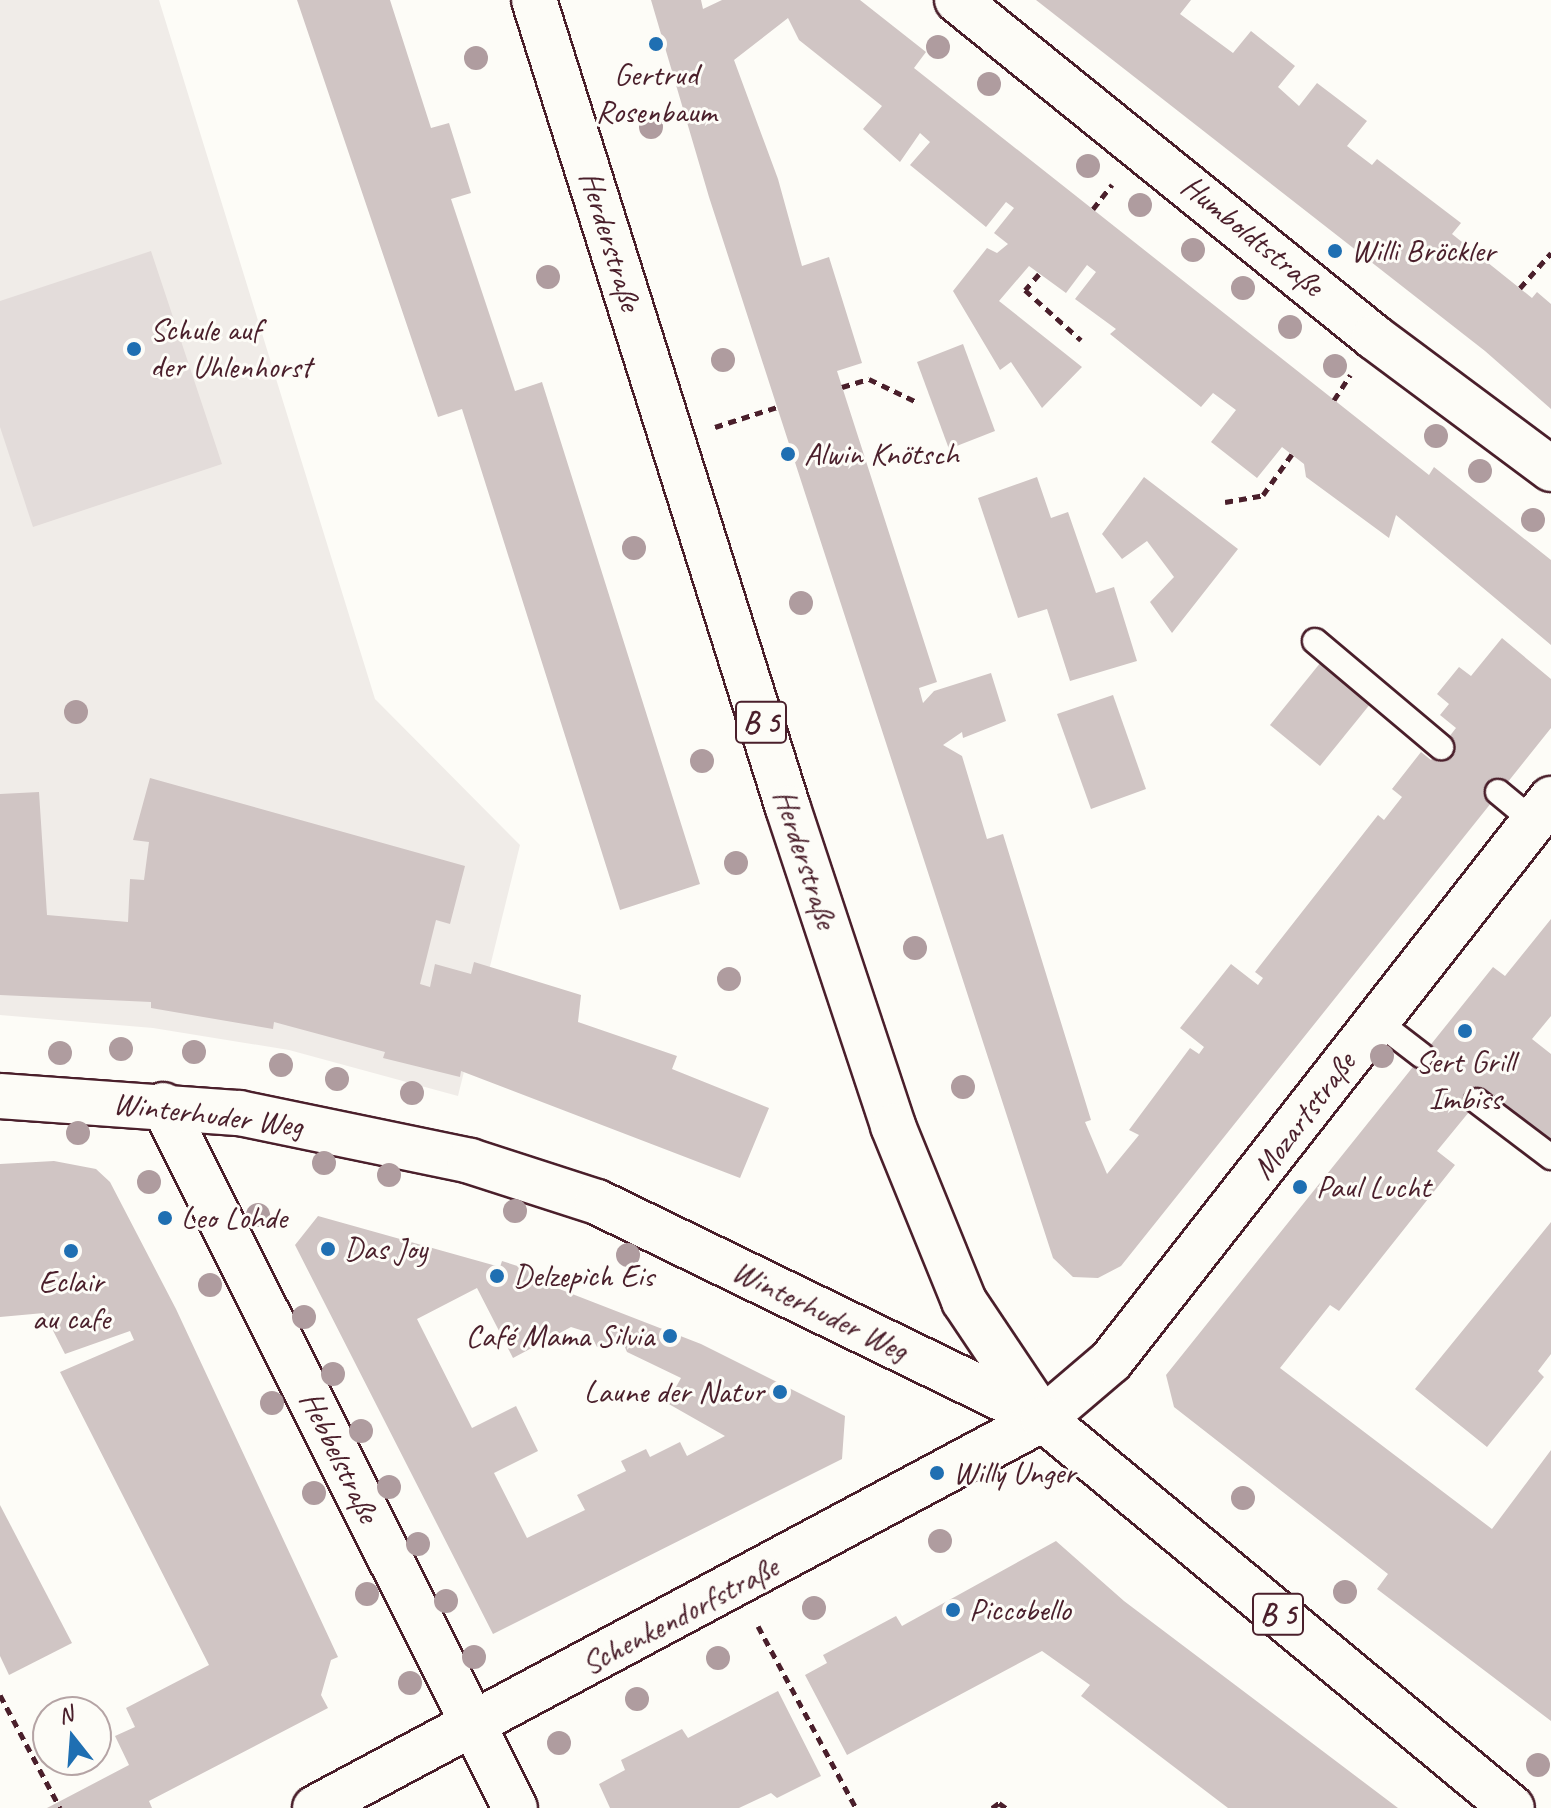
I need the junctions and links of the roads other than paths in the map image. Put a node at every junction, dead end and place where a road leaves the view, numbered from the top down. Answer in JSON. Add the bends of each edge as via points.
{"nodes":[{"id":1,"x":534,"y":0,"type":"edge"},
{"id":2,"x":957,"y":0,"type":"edge"},
{"id":3,"x":1551,"y":469,"type":"edge"},
{"id":4,"x":1315,"y":641,"type":"dead end"},
{"id":5,"x":1441,"y":747,"type":"dead end"},
{"id":6,"x":1498,"y":792,"type":"dead end"},
{"id":7,"x":1542,"y":810,"type":"edge"},
{"id":8,"x":1377,"y":1021,"type":"junction"},
{"id":9,"x":1421,"y":1055,"type":"dead end"},
{"id":10,"x":0,"y":1096,"type":"edge"},
{"id":11,"x":1477,"y":1101,"type":"dead end"},
{"id":12,"x":163,"y":1105,"type":"junction"},
{"id":13,"x":1551,"y":1157,"type":"edge"},
{"id":14,"x":1043,"y":1419,"type":"junction"},
{"id":15,"x":472,"y":1725,"type":"junction"},
{"id":16,"x":315,"y":1808,"type":"edge"},
{"id":17,"x":515,"y":1808,"type":"edge"},
{"id":18,"x":1512,"y":1808,"type":"edge"}],
"edges":[{"from":1,"to":14,"type":"street","name":"Herderstraße","number":"B 5","via":[[893,1126],[964,1301]]},
{"from":2,"to":3,"type":"street","name":"Humboldtstraße","via":[[1374,337]]},
{"from":4,"to":5,"type":"lane"},
{"from":6,"to":7,"type":"lane"},
{"from":7,"to":8,"type":"street","name":"Mozartstraße"},
{"from":8,"to":9,"type":"lane"},
{"from":8,"to":14,"type":"street","name":"Mozartstraße","via":[[1111,1361]]},
{"from":10,"to":12,"type":"street","name":"Winterhuder Weg"},
{"from":11,"to":13,"type":"lane"},
{"from":12,"to":14,"type":"street","name":"Winterhuder Weg","via":[[239,1113],[470,1161],[597,1202]]},
{"from":12,"to":15,"type":"street","name":"Hebbelstraße"},
{"from":14,"to":15,"type":"street","name":"Schenkendorfstraße"},
{"from":14,"to":18,"type":"street","name":"Winterhuder Weg","number":"B 5"},
{"from":15,"to":16,"type":"street","name":"Schenkendorfstraße"},
{"from":15,"to":17,"type":"street","name":"Hebbelstraße"}]}
